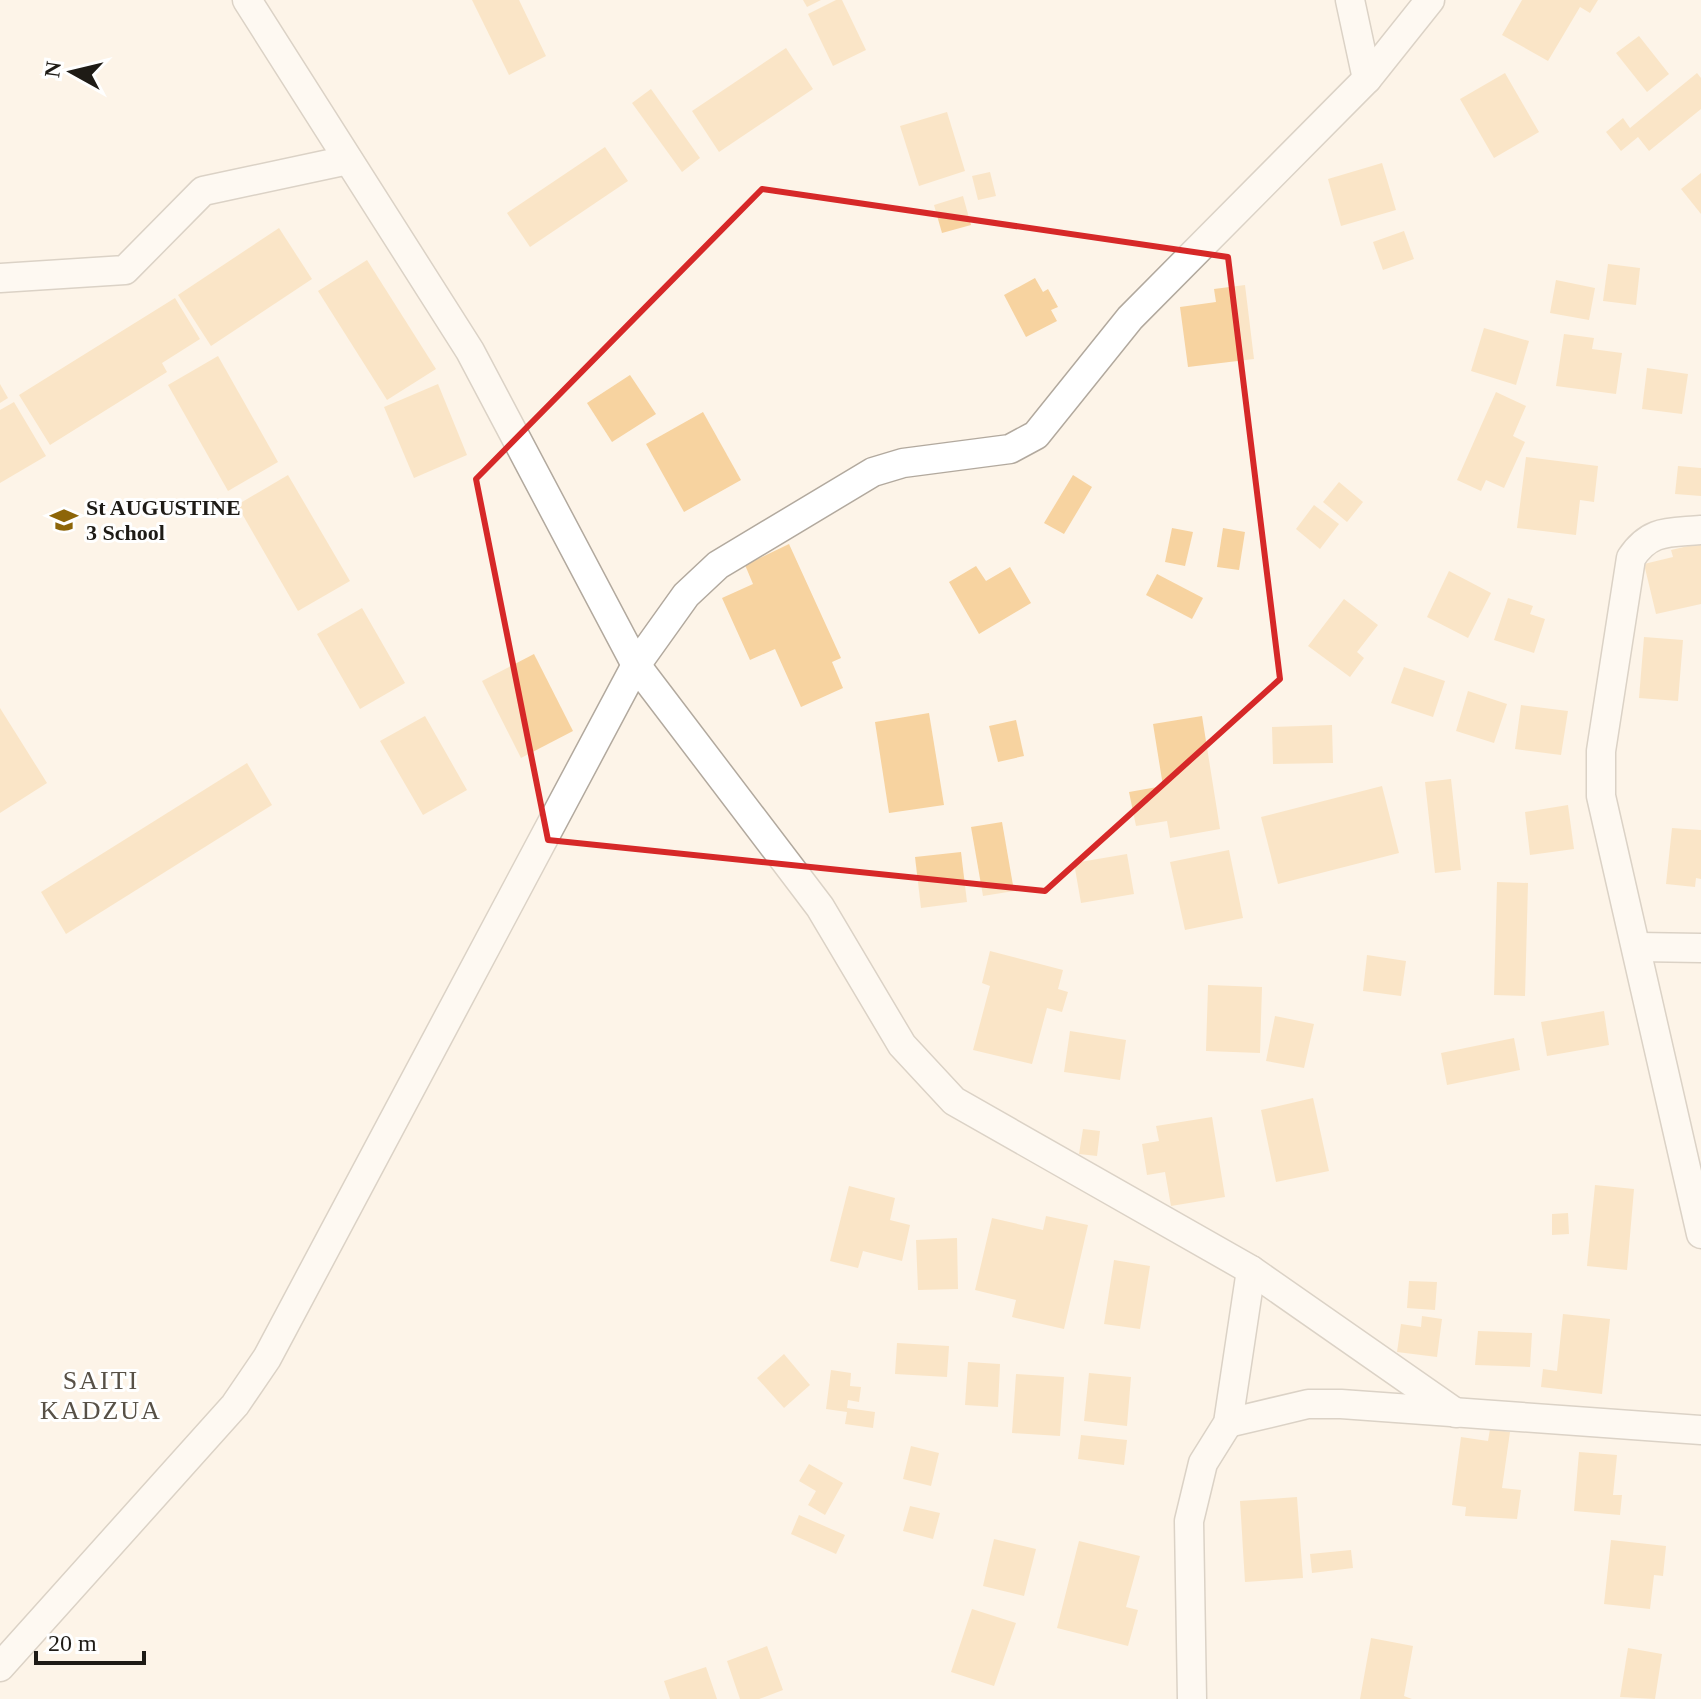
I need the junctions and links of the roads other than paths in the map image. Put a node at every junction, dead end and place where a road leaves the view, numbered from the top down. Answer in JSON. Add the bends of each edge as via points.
{"nodes":[{"id":1,"x":247,"y":0,"type":"edge"},
{"id":2,"x":1350,"y":0,"type":"edge"},
{"id":3,"x":1430,"y":0,"type":"edge"},
{"id":4,"x":1367,"y":79,"type":"junction"},
{"id":5,"x":348,"y":160,"type":"junction"},
{"id":6,"x":0,"y":278,"type":"edge"},
{"id":7,"x":1701,"y":530,"type":"edge"},
{"id":8,"x":636,"y":665,"type":"junction"},
{"id":9,"x":1638,"y":947,"type":"junction"},
{"id":10,"x":1701,"y":948,"type":"edge"},
{"id":11,"x":1701,"y":1234,"type":"edge"},
{"id":12,"x":1251,"y":1270,"type":"junction"},
{"id":13,"x":1456,"y":1413,"type":"junction"},
{"id":14,"x":1228,"y":1423,"type":"junction"},
{"id":15,"x":1701,"y":1430,"type":"edge"},
{"id":16,"x":0,"y":1667,"type":"edge"},
{"id":17,"x":1192,"y":1699,"type":"edge"}],
"edges":[{"from":1,"to":5,"type":"street"},
{"from":2,"to":4,"type":"street"},
{"from":3,"to":4,"type":"street"},
{"from":4,"to":8,"type":"street","via":[[1130,318],[1036,435],[1010,449],[873,472],[718,565],[686,595]]},
{"from":5,"to":6,"type":"street","via":[[203,191],[125,270]]},
{"from":5,"to":8,"type":"street","via":[[470,351]]},
{"from":7,"to":9,"type":"street","via":[[1657,534],[1642,542],[1631,558],[1603,736],[1601,796]]},
{"from":8,"to":12,"type":"street","via":[[820,907],[902,1045],[954,1101]]},
{"from":8,"to":16,"type":"street","via":[[267,1358],[235,1405]]},
{"from":9,"to":10,"type":"street"},
{"from":9,"to":11,"type":"street"},
{"from":12,"to":13,"type":"street"},
{"from":12,"to":14,"type":"street"},
{"from":13,"to":14,"type":"street","via":[[1308,1404]]},
{"from":13,"to":15,"type":"street"},
{"from":14,"to":17,"type":"street","via":[[1203,1463],[1189,1521]]}]}
